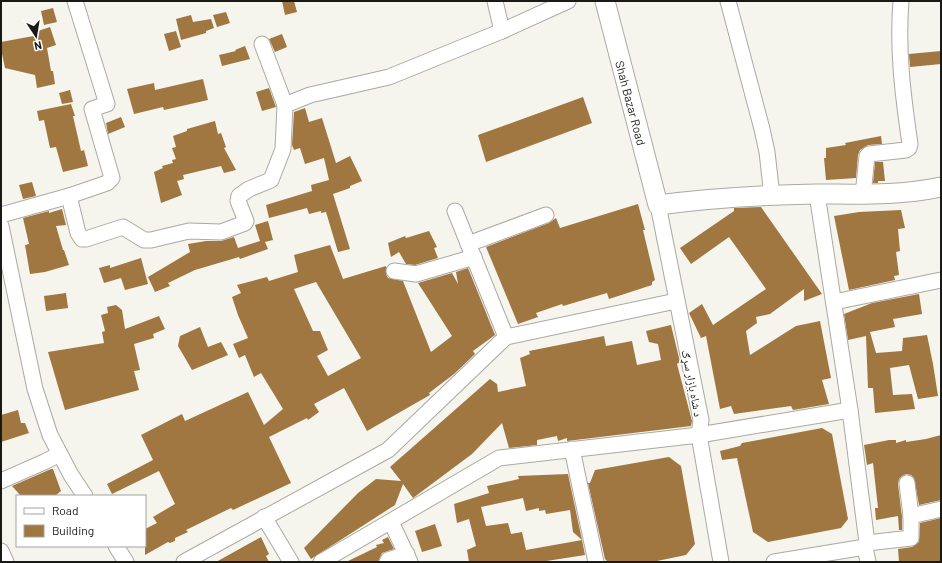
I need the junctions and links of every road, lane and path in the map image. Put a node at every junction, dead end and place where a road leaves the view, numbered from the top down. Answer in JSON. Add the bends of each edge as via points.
{"nodes":[{"id":1,"x":75,"y":1,"type":"edge"},
{"id":2,"x":495,"y":1,"type":"edge"},
{"id":3,"x":568,"y":1,"type":"edge"},
{"id":4,"x":605,"y":1,"type":"edge"},
{"id":5,"x":728,"y":1,"type":"edge"},
{"id":6,"x":901,"y":1,"type":"edge"},
{"id":7,"x":502,"y":31,"type":"junction"},
{"id":8,"x":262,"y":44,"type":"dead end"},
{"id":9,"x":284,"y":105,"type":"junction"},
{"id":10,"x":941,"y":187,"type":"edge"},
{"id":11,"x":817,"y":194,"type":"junction"},
{"id":12,"x":863,"y":195,"type":"junction"},
{"id":13,"x":69,"y":196,"type":"junction"},
{"id":14,"x":772,"y":196,"type":"junction"},
{"id":15,"x":658,"y":205,"type":"junction"},
{"id":16,"x":455,"y":211,"type":"dead end"},
{"id":17,"x":1,"y":215,"type":"edge"},
{"id":18,"x":546,"y":215,"type":"dead end"},
{"id":19,"x":1,"y":226,"type":"edge"},
{"id":20,"x":471,"y":251,"type":"junction"},
{"id":21,"x":394,"y":271,"type":"dead end"},
{"id":22,"x":941,"y":280,"type":"edge"},
{"id":23,"x":676,"y":301,"type":"junction"},
{"id":24,"x":834,"y":302,"type":"junction"},
{"id":25,"x":506,"y":337,"type":"junction"},
{"id":26,"x":850,"y":410,"type":"junction"},
{"id":27,"x":699,"y":435,"type":"junction"},
{"id":28,"x":572,"y":449,"type":"junction"},
{"id":29,"x":60,"y":454,"type":"junction"},
{"id":30,"x":1,"y":481,"type":"edge"},
{"id":31,"x":907,"y":483,"type":"dead end"},
{"id":32,"x":83,"y":495,"type":"edge"},
{"id":33,"x":941,"y":510,"type":"edge"},
{"id":34,"x":911,"y":516,"type":"junction"},
{"id":35,"x":264,"y":517,"type":"junction"},
{"id":36,"x":391,"y":522,"type":"junction"},
{"id":37,"x":866,"y":545,"type":"junction"},
{"id":38,"x":117,"y":547,"type":"edge"},
{"id":39,"x":1,"y":551,"type":"edge"},
{"id":40,"x":408,"y":558,"type":"edge"},
{"id":41,"x":6,"y":562,"type":"edge"},
{"id":42,"x":126,"y":562,"type":"edge"},
{"id":43,"x":184,"y":562,"type":"edge"},
{"id":44,"x":291,"y":562,"type":"edge"},
{"id":45,"x":321,"y":562,"type":"edge"},
{"id":46,"x":387,"y":562,"type":"edge"},
{"id":47,"x":596,"y":562,"type":"edge"},
{"id":48,"x":721,"y":562,"type":"edge"},
{"id":49,"x":774,"y":562,"type":"edge"},
{"id":50,"x":868,"y":562,"type":"edge"}],
"edges":[{"from":1,"to":13,"type":"street","via":[[107,104],[92,109],[112,178],[107,183]]},
{"from":2,"to":7,"type":"street"},
{"from":3,"to":7,"type":"street"},
{"from":4,"to":15,"type":"main road","name":"Shah Bazar Road"},
{"from":5,"to":14,"type":"street","via":[[762,129]]},
{"from":6,"to":12,"type":"street","via":[[900,63],[910,144],[906,150],[867,156]]},
{"from":7,"to":9,"type":"street","via":[[390,77],[310,95]]},
{"from":8,"to":9,"type":"street"},
{"from":9,"to":13,"type":"street","via":[[283,149],[271,180],[239,196],[238,201],[247,222],[245,223],[221,232],[189,231],[151,240],[144,240],[123,227],[82,239],[78,233]]},
{"from":10,"to":12,"type":"main road","via":[[916,192]]},
{"from":11,"to":12,"type":"main road"},
{"from":11,"to":14,"type":"main road"},
{"from":11,"to":24,"type":"street"},
{"from":13,"to":17,"type":"street"},
{"from":14,"to":15,"type":"main road"},
{"from":15,"to":23,"type":"street","name":"د شاه بازار سړګ"},
{"from":16,"to":20,"type":"street"},
{"from":18,"to":20,"type":"street"},
{"from":19,"to":29,"type":"street","via":[[35,390],[50,435]]},
{"from":20,"to":21,"type":"street","via":[[416,274]]},
{"from":20,"to":25,"type":"street"},
{"from":22,"to":24,"type":"street"},
{"from":23,"to":25,"type":"street"},
{"from":23,"to":27,"type":"street","name":"د شاه بازار سړګ","via":[[701,420]]},
{"from":24,"to":26,"type":"street"},
{"from":25,"to":35,"type":"street","via":[[388,450]]},
{"from":26,"to":27,"type":"street"},
{"from":26,"to":37,"type":"street"},
{"from":27,"to":28,"type":"street"},
{"from":27,"to":48,"type":"street","name":"د شاه بازار سړګ"},
{"from":28,"to":36,"type":"street","via":[[499,458]]},
{"from":28,"to":47,"type":"street"},
{"from":29,"to":30,"type":"street"},
{"from":29,"to":32,"type":"street"},
{"from":31,"to":34,"type":"street"},
{"from":33,"to":34,"type":"street"},
{"from":34,"to":37,"type":"street","via":[[910,539]]},
{"from":35,"to":43,"type":"street"},
{"from":35,"to":44,"type":"street"},
{"from":36,"to":40,"type":"street"},
{"from":36,"to":45,"type":"street"},
{"from":37,"to":49,"type":"street"},
{"from":37,"to":50,"type":"street"},
{"from":38,"to":42,"type":"street"},
{"from":39,"to":41,"type":"street"},
{"from":40,"to":46,"type":"street"}]}
